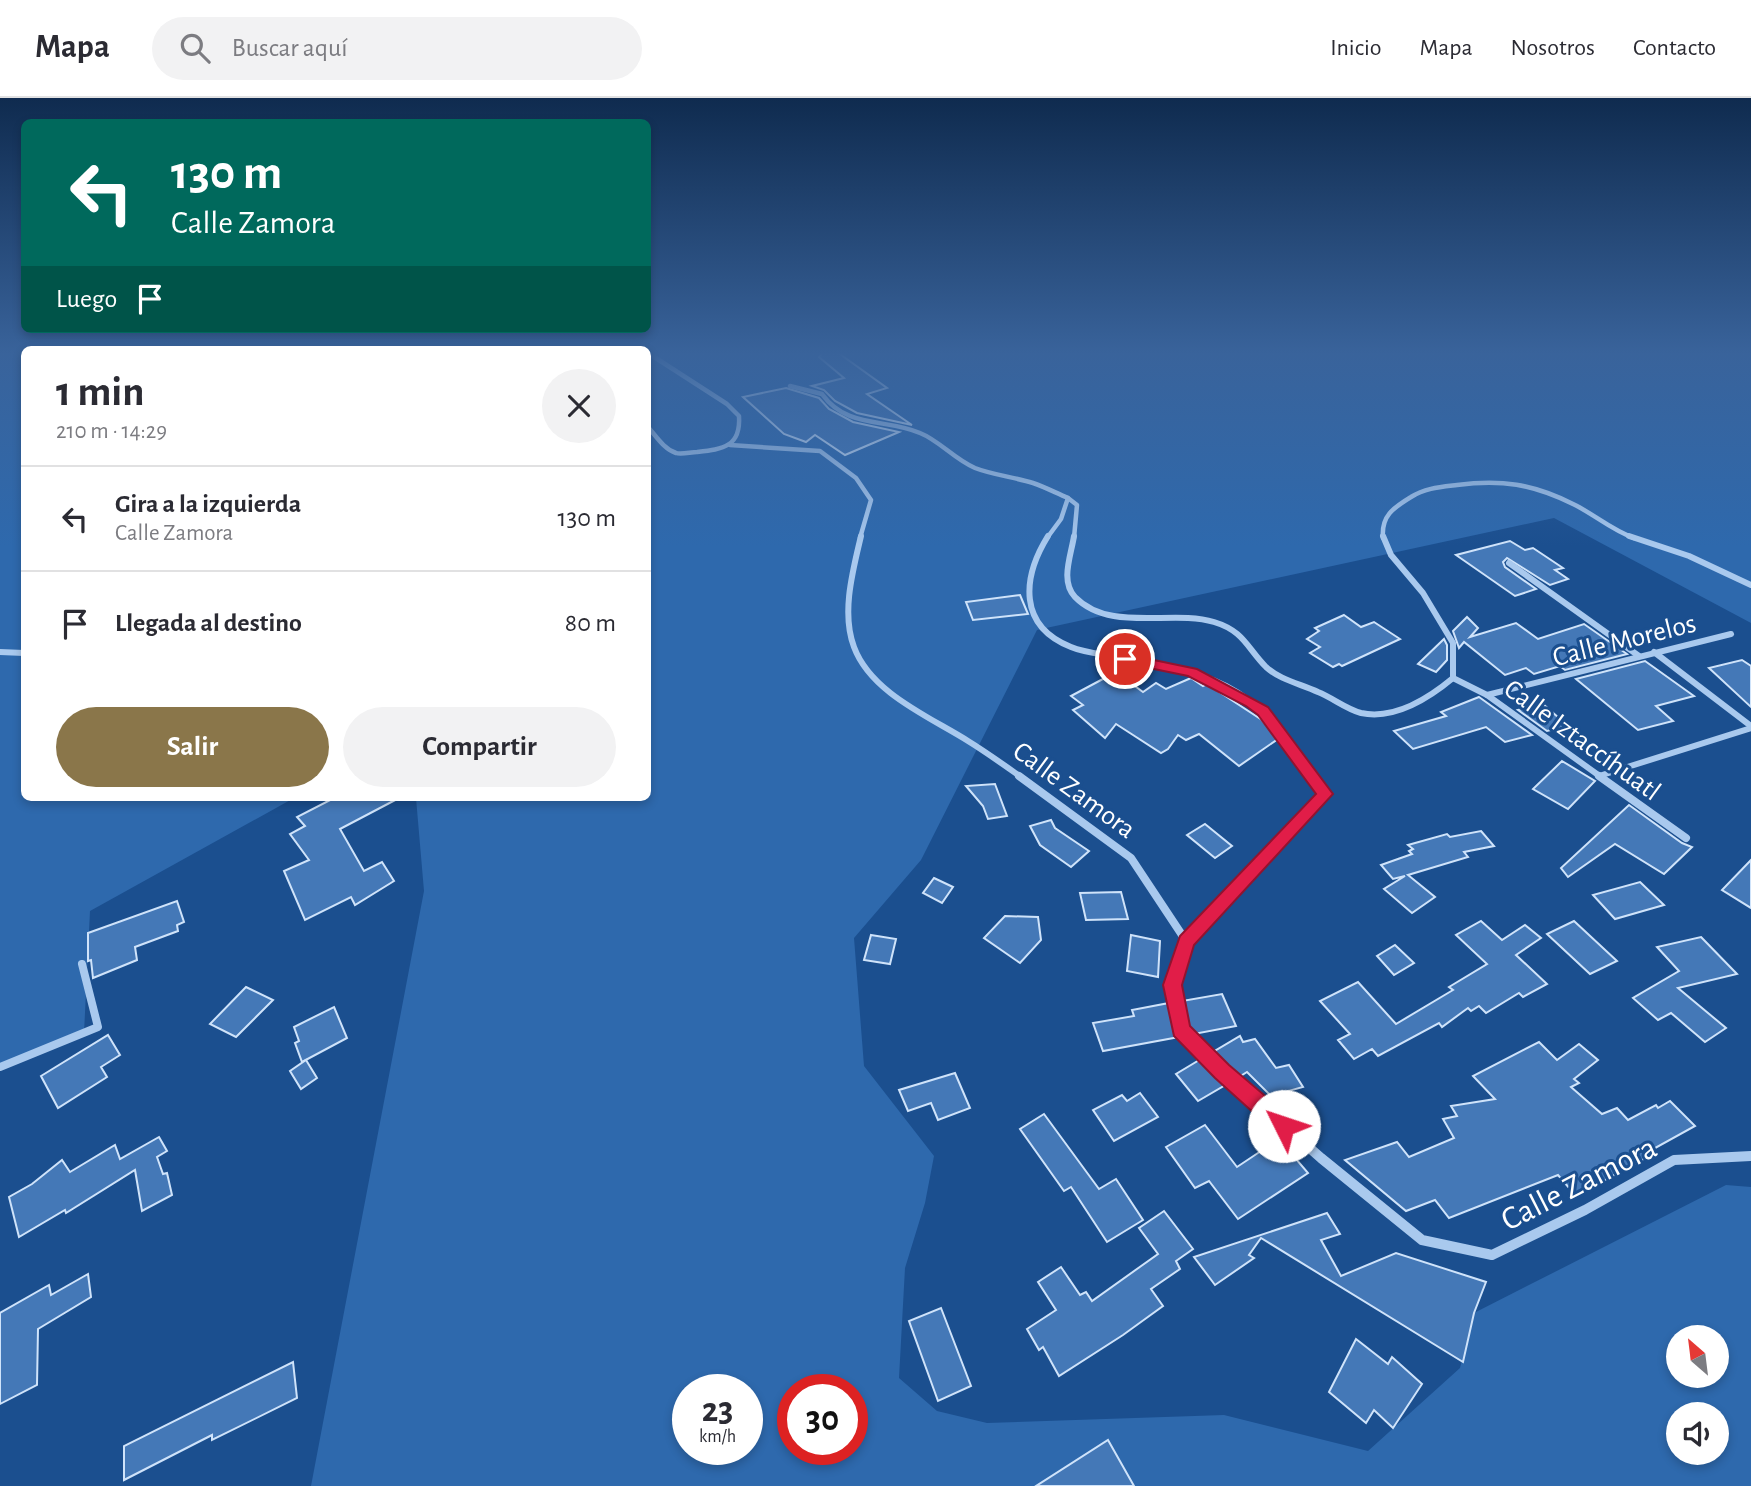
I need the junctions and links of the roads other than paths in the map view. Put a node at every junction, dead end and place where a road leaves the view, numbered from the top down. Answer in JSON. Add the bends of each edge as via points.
{"nodes":[{"id":1,"x":739,"y":417,"type":"edge"},
{"id":2,"x":855,"y":417,"type":"edge"},
{"id":3,"x":651,"y":430,"type":"edge"},
{"id":4,"x":730,"y":445,"type":"junction"},
{"id":5,"x":1068,"y":498,"type":"junction"},
{"id":6,"x":1509,"y":563,"type":"dead end"},
{"id":7,"x":1751,"y":585,"type":"edge"},
{"id":8,"x":1731,"y":634,"type":"dead end"},
{"id":9,"x":0,"y":652,"type":"edge"},
{"id":10,"x":1654,"y":652,"type":"junction"},
{"id":11,"x":21,"y":653,"type":"edge"},
{"id":12,"x":1639,"y":656,"type":"junction"},
{"id":13,"x":1453,"y":678,"type":"junction"},
{"id":14,"x":1486,"y":695,"type":"junction"},
{"id":15,"x":1751,"y":727,"type":"edge"},
{"id":16,"x":1599,"y":776,"type":"junction"},
{"id":17,"x":1686,"y":838,"type":"dead end"},
{"id":18,"x":1186,"y":941,"type":"junction"},
{"id":19,"x":82,"y":964,"type":"dead end"},
{"id":20,"x":0,"y":1067,"type":"edge"},
{"id":21,"x":1751,"y":1156,"type":"edge"}],
"edges":[{"from":1,"to":4,"type":"street","via":[[740,430]]},
{"from":2,"to":5,"type":"street","via":[[917,431],[976,468]]},
{"from":3,"to":4,"type":"street","name":"Calle Zamora","via":[[677,454]]},
{"from":4,"to":18,"type":"street","name":"Calle Zamora","via":[[820,451],[856,478],[871,500],[858,542],[849,607],[854,647],[878,682],[1131,858]]},
{"from":5,"to":13,"type":"street","via":[[1077,505],[1077,517],[1066,580],[1068,589],[1086,605],[1124,617],[1209,620],[1226,626],[1279,676],[1360,712],[1376,715],[1422,701]]},
{"from":5,"to":18,"type":"street","name":"Calle Zamora","via":[[1065,517],[1044,544],[1029,578],[1035,622],[1057,641],[1192,672],[1240,695],[1263,711],[1325,794]]},
{"from":6,"to":12,"type":"street"},
{"from":7,"to":13,"type":"street","via":[[1689,556],[1619,533],[1573,504],[1519,483],[1480,482],[1422,490],[1390,510],[1382,526],[1383,540],[1423,593],[1452,643]]},
{"from":8,"to":10,"type":"street","name":"Calle Morelos"},
{"from":9,"to":11,"type":"street"},
{"from":10,"to":12,"type":"street","name":"Calle Morelos"},
{"from":10,"to":15,"type":"street"},
{"from":12,"to":14,"type":"street","name":"Calle Morelos"},
{"from":13,"to":14,"type":"street","name":"Calle Iztaccíhuatl"},
{"from":14,"to":16,"type":"street","name":"Calle Iztaccíhuatl"},
{"from":15,"to":16,"type":"street"},
{"from":16,"to":17,"type":"street","name":"Calle Iztaccíhuatl"},
{"from":18,"to":21,"type":"street","name":"Calle Zamora","via":[[1172,985],[1181,1030],[1303,1142],[1422,1240],[1492,1255],[1674,1160]]},
{"from":19,"to":20,"type":"street","via":[[98,1027]]}]}
